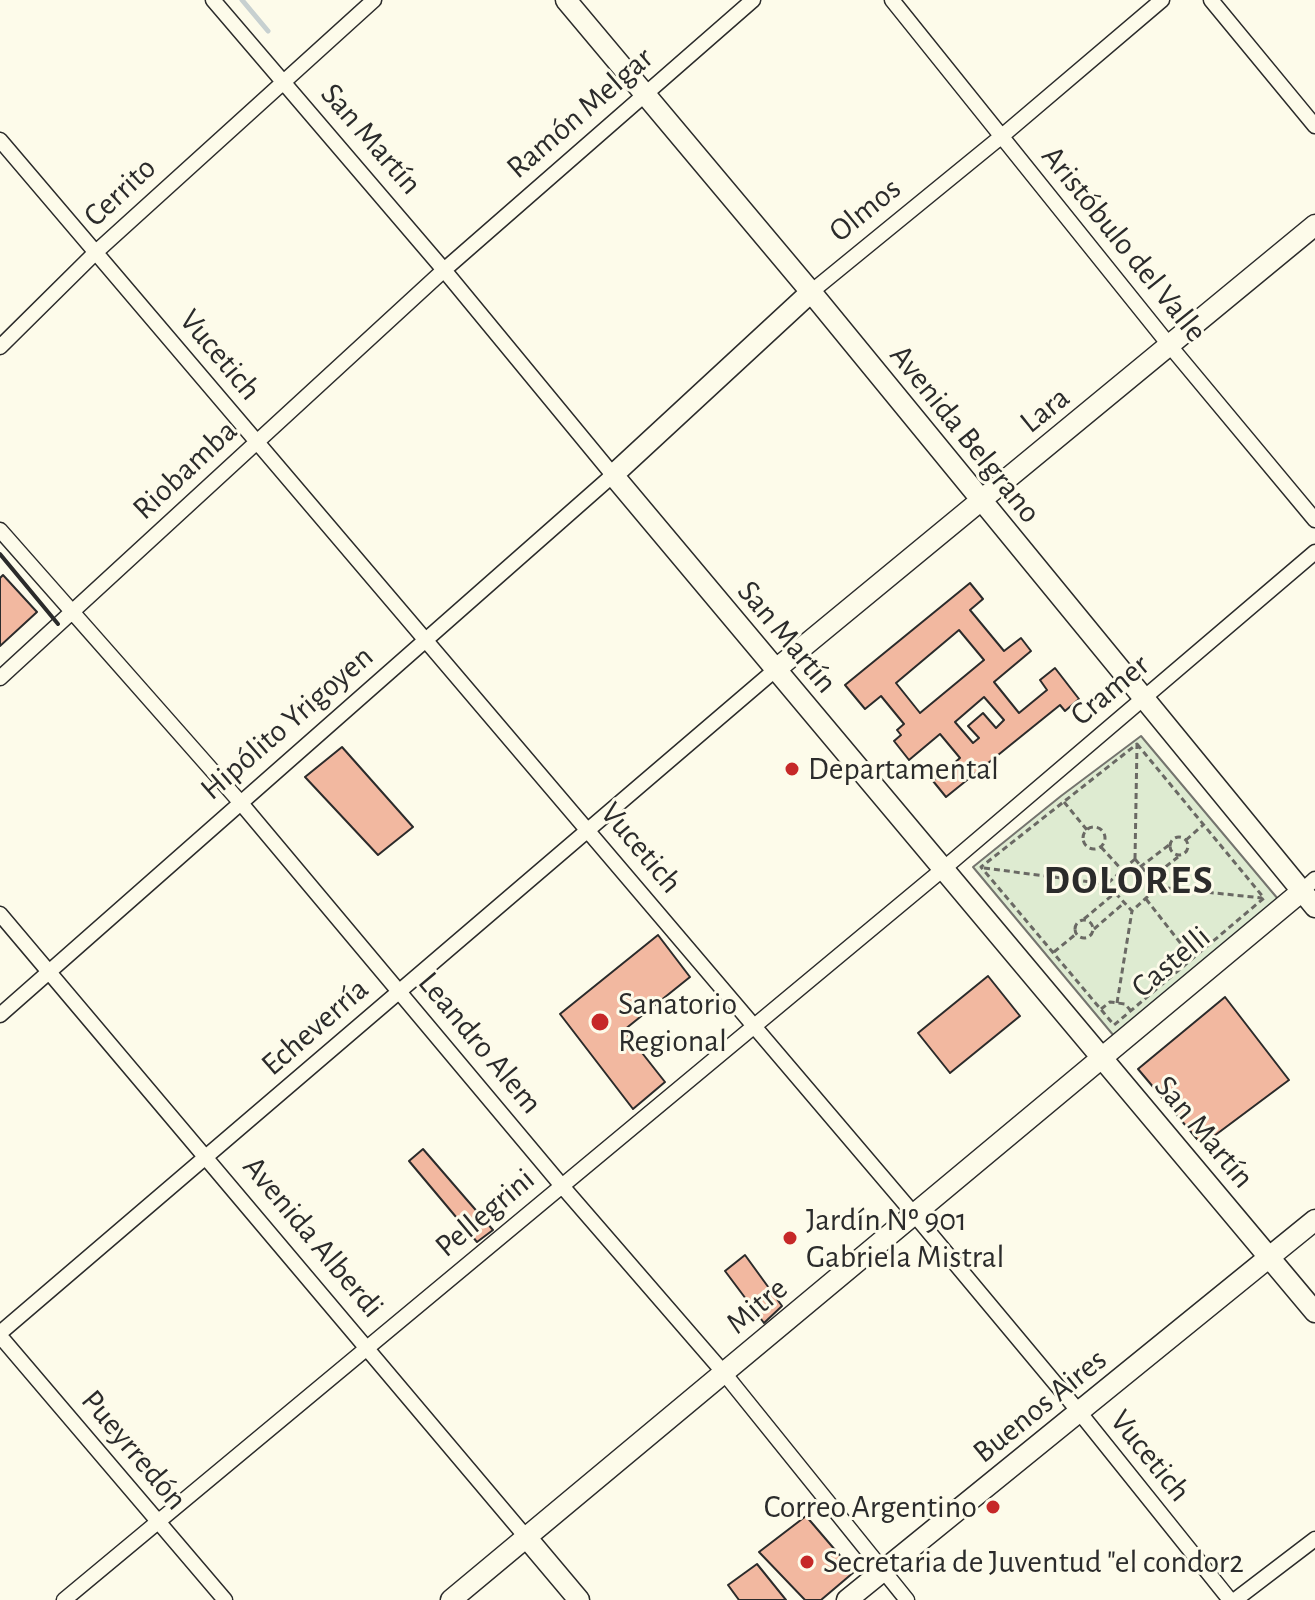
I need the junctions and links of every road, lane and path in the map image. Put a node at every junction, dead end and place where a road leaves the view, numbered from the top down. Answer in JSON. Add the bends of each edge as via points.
{"nodes":[{"id":1,"x":213,"y":0,"type":"edge"},
{"id":2,"x":374,"y":0,"type":"edge"},
{"id":3,"x":566,"y":0,"type":"edge"},
{"id":4,"x":753,"y":0,"type":"edge"},
{"id":5,"x":892,"y":0,"type":"edge"},
{"id":6,"x":1162,"y":0,"type":"edge"},
{"id":7,"x":1211,"y":0,"type":"edge"},
{"id":8,"x":282,"y":81,"type":"junction"},
{"id":9,"x":644,"y":93,"type":"junction"},
{"id":10,"x":1315,"y":126,"type":"edge"},
{"id":11,"x":1002,"y":136,"type":"junction"},
{"id":12,"x":0,"y":140,"type":"edge"},
{"id":13,"x":1315,"y":225,"type":"edge"},
{"id":14,"x":96,"y":252,"type":"junction"},
{"id":15,"x":444,"y":270,"type":"junction"},
{"id":16,"x":811,"y":292,"type":"junction"},
{"id":17,"x":1170,"y":346,"type":"junction"},
{"id":18,"x":0,"y":347,"type":"edge"},
{"id":19,"x":256,"y":442,"type":"junction"},
{"id":20,"x":613,"y":475,"type":"junction"},
{"id":21,"x":981,"y":500,"type":"junction"},
{"id":22,"x":1315,"y":520,"type":"edge"},
{"id":23,"x":0,"y":530,"type":"edge"},
{"id":24,"x":1315,"y":552,"type":"edge"},
{"id":25,"x":73,"y":612,"type":"junction"},
{"id":26,"x":424,"y":640,"type":"junction"},
{"id":27,"x":775,"y":670,"type":"junction"},
{"id":28,"x":0,"y":678,"type":"edge"},
{"id":29,"x":1144,"y":698,"type":"junction"},
{"id":30,"x":1137,"y":744,"type":"junction"},
{"id":31,"x":240,"y":802,"type":"junction"},
{"id":32,"x":1063,"y":802,"type":"junction"},
{"id":33,"x":1203,"y":825,"type":"junction"},
{"id":34,"x":588,"y":828,"type":"junction"},
{"id":35,"x":1087,"y":830,"type":"junction"},
{"id":36,"x":1186,"y":840,"type":"junction"},
{"id":37,"x":1170,"y":843,"type":"junction"},
{"id":38,"x":1101,"y":847,"type":"junction"},
{"id":39,"x":1180,"y":856,"type":"junction"},
{"id":40,"x":1135,"y":859,"type":"junction"},
{"id":41,"x":981,"y":867,"type":"junction"},
{"id":42,"x":1140,"y":867,"type":"junction"},
{"id":43,"x":942,"y":870,"type":"junction"},
{"id":44,"x":1123,"y":871,"type":"junction"},
{"id":45,"x":1150,"y":879,"type":"junction"},
{"id":46,"x":1107,"y":884,"type":"junction"},
{"id":47,"x":1308,"y":885,"type":"edge"},
{"id":48,"x":1158,"y":887,"type":"junction"},
{"id":49,"x":1115,"y":893,"type":"junction"},
{"id":50,"x":1264,"y":898,"type":"junction"},
{"id":51,"x":1146,"y":899,"type":"junction"},
{"id":52,"x":1124,"y":903,"type":"junction"},
{"id":53,"x":1315,"y":907,"type":"edge"},
{"id":54,"x":1132,"y":911,"type":"junction"},
{"id":55,"x":0,"y":914,"type":"edge"},
{"id":56,"x":1084,"y":920,"type":"junction"},
{"id":57,"x":1094,"y":929,"type":"junction"},
{"id":58,"x":1076,"y":934,"type":"junction"},
{"id":59,"x":1053,"y":953,"type":"junction"},
{"id":60,"x":1192,"y":958,"type":"junction"},
{"id":61,"x":50,"y":971,"type":"junction"},
{"id":62,"x":400,"y":991,"type":"junction"},
{"id":63,"x":1117,"y":1003,"type":"junction"},
{"id":64,"x":1101,"y":1009,"type":"junction"},
{"id":65,"x":1131,"y":1011,"type":"junction"},
{"id":66,"x":0,"y":1015,"type":"edge"},
{"id":67,"x":754,"y":1026,"type":"junction"},
{"id":68,"x":1102,"y":1059,"type":"junction"},
{"id":69,"x":206,"y":1157,"type":"junction"},
{"id":70,"x":562,"y":1186,"type":"junction"},
{"id":71,"x":913,"y":1213,"type":"junction"},
{"id":72,"x":1315,"y":1220,"type":"edge"},
{"id":73,"x":1269,"y":1256,"type":"junction"},
{"id":74,"x":1315,"y":1312,"type":"edge"},
{"id":75,"x":0,"y":1334,"type":"edge"},
{"id":76,"x":367,"y":1348,"type":"junction"},
{"id":77,"x":724,"y":1373,"type":"junction"},
{"id":78,"x":1080,"y":1413,"type":"junction"},
{"id":79,"x":158,"y":1522,"type":"junction"},
{"id":80,"x":526,"y":1537,"type":"junction"},
{"id":81,"x":1315,"y":1539,"type":"edge"},
{"id":82,"x":883,"y":1571,"type":"junction"},
{"id":83,"x":64,"y":1600,"type":"edge"},
{"id":84,"x":225,"y":1600,"type":"edge"},
{"id":85,"x":451,"y":1600,"type":"edge"},
{"id":86,"x":579,"y":1600,"type":"edge"},
{"id":87,"x":847,"y":1600,"type":"edge"},
{"id":88,"x":907,"y":1600,"type":"edge"},
{"id":89,"x":1232,"y":1600,"type":"edge"}],
"edges":[{"from":1,"to":8,"type":"street","name":"San Martín"},
{"from":2,"to":8,"type":"street","name":"Cerrito"},
{"from":3,"to":9,"type":"main road","name":"Avenida Belgrano"},
{"from":4,"to":9,"type":"street","name":"Ramón Melgar"},
{"from":5,"to":11,"type":"street","name":"Aristóbulo del Valle"},
{"from":6,"to":11,"type":"street","name":"Olmos"},
{"from":7,"to":10,"type":"street"},
{"from":8,"to":14,"type":"street","name":"Cerrito"},
{"from":8,"to":15,"type":"street","name":"San Martín"},
{"from":9,"to":15,"type":"street","name":"Ramón Melgar"},
{"from":9,"to":16,"type":"main road","name":"Avenida Belgrano"},
{"from":11,"to":16,"type":"street","name":"Olmos"},
{"from":11,"to":17,"type":"street","name":"Aristóbulo del Valle"},
{"from":12,"to":14,"type":"street","name":"Vucetich"},
{"from":13,"to":17,"type":"main road","name":"Lara"},
{"from":14,"to":18,"type":"street","name":"Cerrito"},
{"from":14,"to":19,"type":"street","name":"Vucetich"},
{"from":15,"to":19,"type":"street","name":"Riobamba"},
{"from":15,"to":20,"type":"street","name":"San Martín"},
{"from":16,"to":20,"type":"main road","name":"Olmos"},
{"from":16,"to":21,"type":"main road","name":"Avenida Belgrano"},
{"from":17,"to":21,"type":"main road","name":"Lara"},
{"from":17,"to":22,"type":"street","name":"Aristóbulo del Valle"},
{"from":19,"to":25,"type":"street","name":"Riobamba"},
{"from":19,"to":26,"type":"street","name":"Vucetich"},
{"from":20,"to":26,"type":"street","name":"Hipólito Yrigoyen"},
{"from":20,"to":27,"type":"main road","name":"San Martín"},
{"from":21,"to":27,"type":"main road","name":"Lara"},
{"from":21,"to":29,"type":"main road","name":"Avenida Belgrano"},
{"from":23,"to":25,"type":"street","name":"Leandro Alem"},
{"from":24,"to":29,"type":"street","name":"Cramer"},
{"from":25,"to":28,"type":"street","name":"Riobamba"},
{"from":25,"to":31,"type":"street","name":"Leandro Alem"},
{"from":26,"to":31,"type":"street","name":"Hipólito Yrigoyen"},
{"from":26,"to":34,"type":"street","name":"Vucetich"},
{"from":27,"to":34,"type":"street","name":"Echeverría"},
{"from":27,"to":43,"type":"main road","name":"San Martín"},
{"from":29,"to":43,"type":"street","name":"Cramer"},
{"from":29,"to":47,"type":"main road","name":"Avenida Belgrano"},
{"from":30,"to":32,"type":"path"},
{"from":30,"to":33,"type":"path"},
{"from":30,"to":40,"type":"path"},
{"from":31,"to":61,"type":"street","name":"Hipólito Yrigoyen"},
{"from":31,"to":62,"type":"street","name":"Leandro Alem"},
{"from":32,"to":35,"type":"path"},
{"from":32,"to":41,"type":"path"},
{"from":33,"to":36,"type":"path"},
{"from":33,"to":50,"type":"path"},
{"from":34,"to":62,"type":"street","name":"Echeverría"},
{"from":34,"to":67,"type":"street","name":"Vucetich"},
{"from":35,"to":38,"type":"path","via":[[1084,843],[1093,850]]},
{"from":35,"to":38,"type":"path","via":[[1103,832]]},
{"from":36,"to":37,"type":"path"},
{"from":36,"to":39,"type":"path","via":[[1187,851]]},
{"from":37,"to":39,"type":"path"},
{"from":37,"to":42,"type":"path"},
{"from":38,"to":44,"type":"path"},
{"from":39,"to":45,"type":"path"},
{"from":40,"to":42,"type":"path"},
{"from":40,"to":44,"type":"path"},
{"from":41,"to":46,"type":"path"},
{"from":41,"to":59,"type":"path"},
{"from":42,"to":45,"type":"path"},
{"from":43,"to":67,"type":"street","name":"Pellegrini"},
{"from":43,"to":68,"type":"main road","name":"San Martín"},
{"from":44,"to":46,"type":"path"},
{"from":45,"to":48,"type":"path"},
{"from":46,"to":49,"type":"path"},
{"from":47,"to":53,"type":"main road","name":"Avenida Belgrano"},
{"from":47,"to":68,"type":"main road","name":"Castelli"},
{"from":48,"to":50,"type":"path"},
{"from":48,"to":51,"type":"path"},
{"from":49,"to":52,"type":"path"},
{"from":49,"to":56,"type":"path"},
{"from":50,"to":60,"type":"path"},
{"from":51,"to":54,"type":"path"},
{"from":51,"to":60,"type":"path"},
{"from":52,"to":54,"type":"path"},
{"from":52,"to":57,"type":"path"},
{"from":54,"to":63,"type":"path"},
{"from":55,"to":61,"type":"street","name":"Avenida Alberdi"},
{"from":56,"to":57,"type":"path"},
{"from":56,"to":58,"type":"path","via":[[1076,925]]},
{"from":57,"to":58,"type":"path","via":[[1087,938]]},
{"from":58,"to":59,"type":"path"},
{"from":59,"to":64,"type":"path"},
{"from":60,"to":65,"type":"path"},
{"from":61,"to":66,"type":"street","name":"Hipólito Yrigoyen"},
{"from":61,"to":69,"type":"street","name":"Avenida Alberdi"},
{"from":62,"to":69,"type":"street","name":"Echeverría"},
{"from":62,"to":70,"type":"street","name":"Leandro Alem"},
{"from":63,"to":64,"type":"path"},
{"from":63,"to":65,"type":"path"},
{"from":64,"to":65,"type":"path","via":[[1114,1025]]},
{"from":67,"to":70,"type":"street","name":"Pellegrini"},
{"from":67,"to":71,"type":"street","name":"Vucetich"},
{"from":68,"to":71,"type":"main road","name":"Mitre"},
{"from":68,"to":73,"type":"main road","name":"San Martín"},
{"from":69,"to":75,"type":"street","name":"Echeverría"},
{"from":69,"to":76,"type":"street","name":"Avenida Alberdi"},
{"from":70,"to":76,"type":"street","name":"Pellegrini"},
{"from":70,"to":77,"type":"street","name":"Leandro Alem"},
{"from":71,"to":77,"type":"main road","name":"Mitre"},
{"from":71,"to":78,"type":"street","name":"Vucetich"},
{"from":72,"to":73,"type":"main road","name":"Buenos Aires"},
{"from":73,"to":74,"type":"main road","name":"San Martín"},
{"from":73,"to":78,"type":"main road","name":"Buenos Aires"},
{"from":75,"to":79,"type":"street","name":"Pueyrredón"},
{"from":76,"to":79,"type":"street","name":"Pellegrini"},
{"from":76,"to":80,"type":"street","name":"Avenida Alberdi"},
{"from":77,"to":80,"type":"main road","name":"Mitre"},
{"from":77,"to":82,"type":"street","name":"Leandro Alem"},
{"from":78,"to":82,"type":"main road","name":"Buenos Aires"},
{"from":78,"to":89,"type":"street","name":"Vucetich"},
{"from":79,"to":83,"type":"street","name":"Pellegrini"},
{"from":79,"to":84,"type":"street","name":"Pueyrredón"},
{"from":80,"to":85,"type":"main road","name":"Mitre"},
{"from":80,"to":86,"type":"main road","name":"Avenida Alberdi"},
{"from":81,"to":89,"type":"street"},
{"from":82,"to":87,"type":"main road","name":"Buenos Aires"},
{"from":82,"to":88,"type":"street","name":"Leandro Alem"}]}
